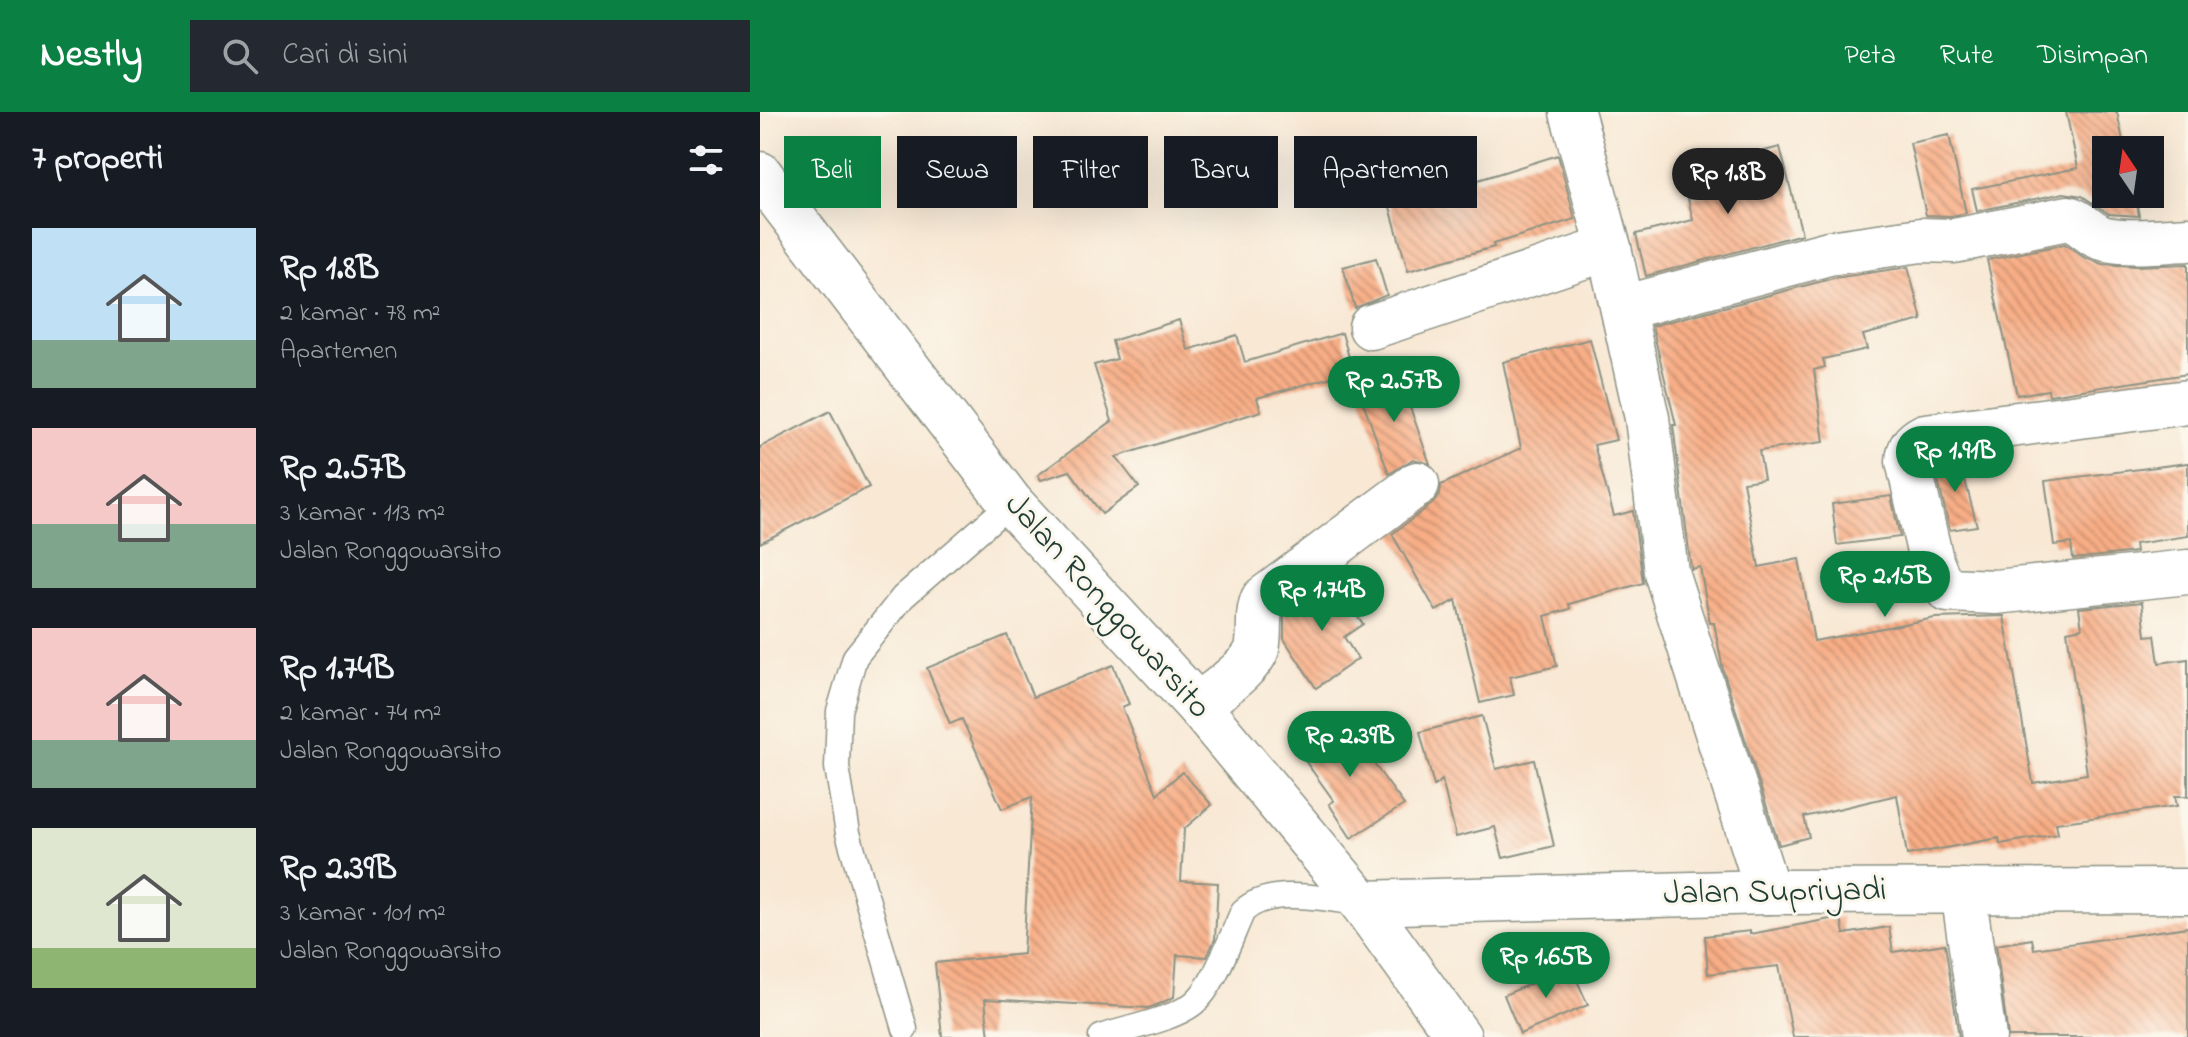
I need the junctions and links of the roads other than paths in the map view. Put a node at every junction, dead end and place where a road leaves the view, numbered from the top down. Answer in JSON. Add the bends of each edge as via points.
{"nodes":[{"id":1,"x":1572,"y":112,"type":"edge"},
{"id":2,"x":765,"y":190,"type":"edge"},
{"id":3,"x":2188,"y":239,"type":"edge"},
{"id":4,"x":1609,"y":248,"type":"junction"},
{"id":5,"x":1623,"y":308,"type":"junction"},
{"id":6,"x":1371,"y":327,"type":"dead end"},
{"id":7,"x":2188,"y":402,"type":"edge"},
{"id":8,"x":1417,"y":484,"type":"dead end"},
{"id":9,"x":1011,"y":503,"type":"junction"},
{"id":10,"x":2188,"y":572,"type":"edge"},
{"id":11,"x":1198,"y":706,"type":"junction"},
{"id":12,"x":1963,"y":891,"type":"junction"},
{"id":13,"x":2188,"y":891,"type":"edge"},
{"id":14,"x":1768,"y":892,"type":"junction"},
{"id":15,"x":1362,"y":903,"type":"junction"},
{"id":16,"x":905,"y":1029,"type":"dead end"},
{"id":17,"x":1101,"y":1037,"type":"edge"},
{"id":18,"x":1459,"y":1037,"type":"edge"},
{"id":19,"x":1984,"y":1037,"type":"edge"}],
"edges":[{"from":1,"to":4,"type":"street"},
{"from":2,"to":9,"type":"street","name":"Jalan Ronggowarsito"},
{"from":3,"to":5,"type":"street","via":[[2108,240],[2068,218],[1954,241],[1921,240],[1829,253]]},
{"from":4,"to":5,"type":"street"},
{"from":4,"to":6,"type":"street"},
{"from":5,"to":14,"type":"street","via":[[1647,418],[1666,572]]},
{"from":7,"to":10,"type":"street","via":[[1925,436],[1909,450],[1908,461],[1932,564],[1948,590],[1995,592]]},
{"from":8,"to":11,"type":"street","via":[[1263,599],[1251,661]]},
{"from":9,"to":11,"type":"street","name":"Jalan Ronggowarsito"},
{"from":9,"to":16,"type":"lane","via":[[903,597],[855,657],[839,711],[837,767],[848,833]]},
{"from":11,"to":15,"type":"street","name":"Jalan Ronggowarsito"},
{"from":12,"to":13,"type":"street","name":"Jalan Supriyadi"},
{"from":12,"to":14,"type":"street","name":"Jalan Supriyadi"},
{"from":12,"to":19,"type":"street"},
{"from":14,"to":15,"type":"street","name":"Jalan Supriyadi"},
{"from":15,"to":17,"type":"lane","via":[[1272,895],[1253,901],[1196,1002]]},
{"from":15,"to":18,"type":"street","name":"Jalan Ronggowarsito"}]}
